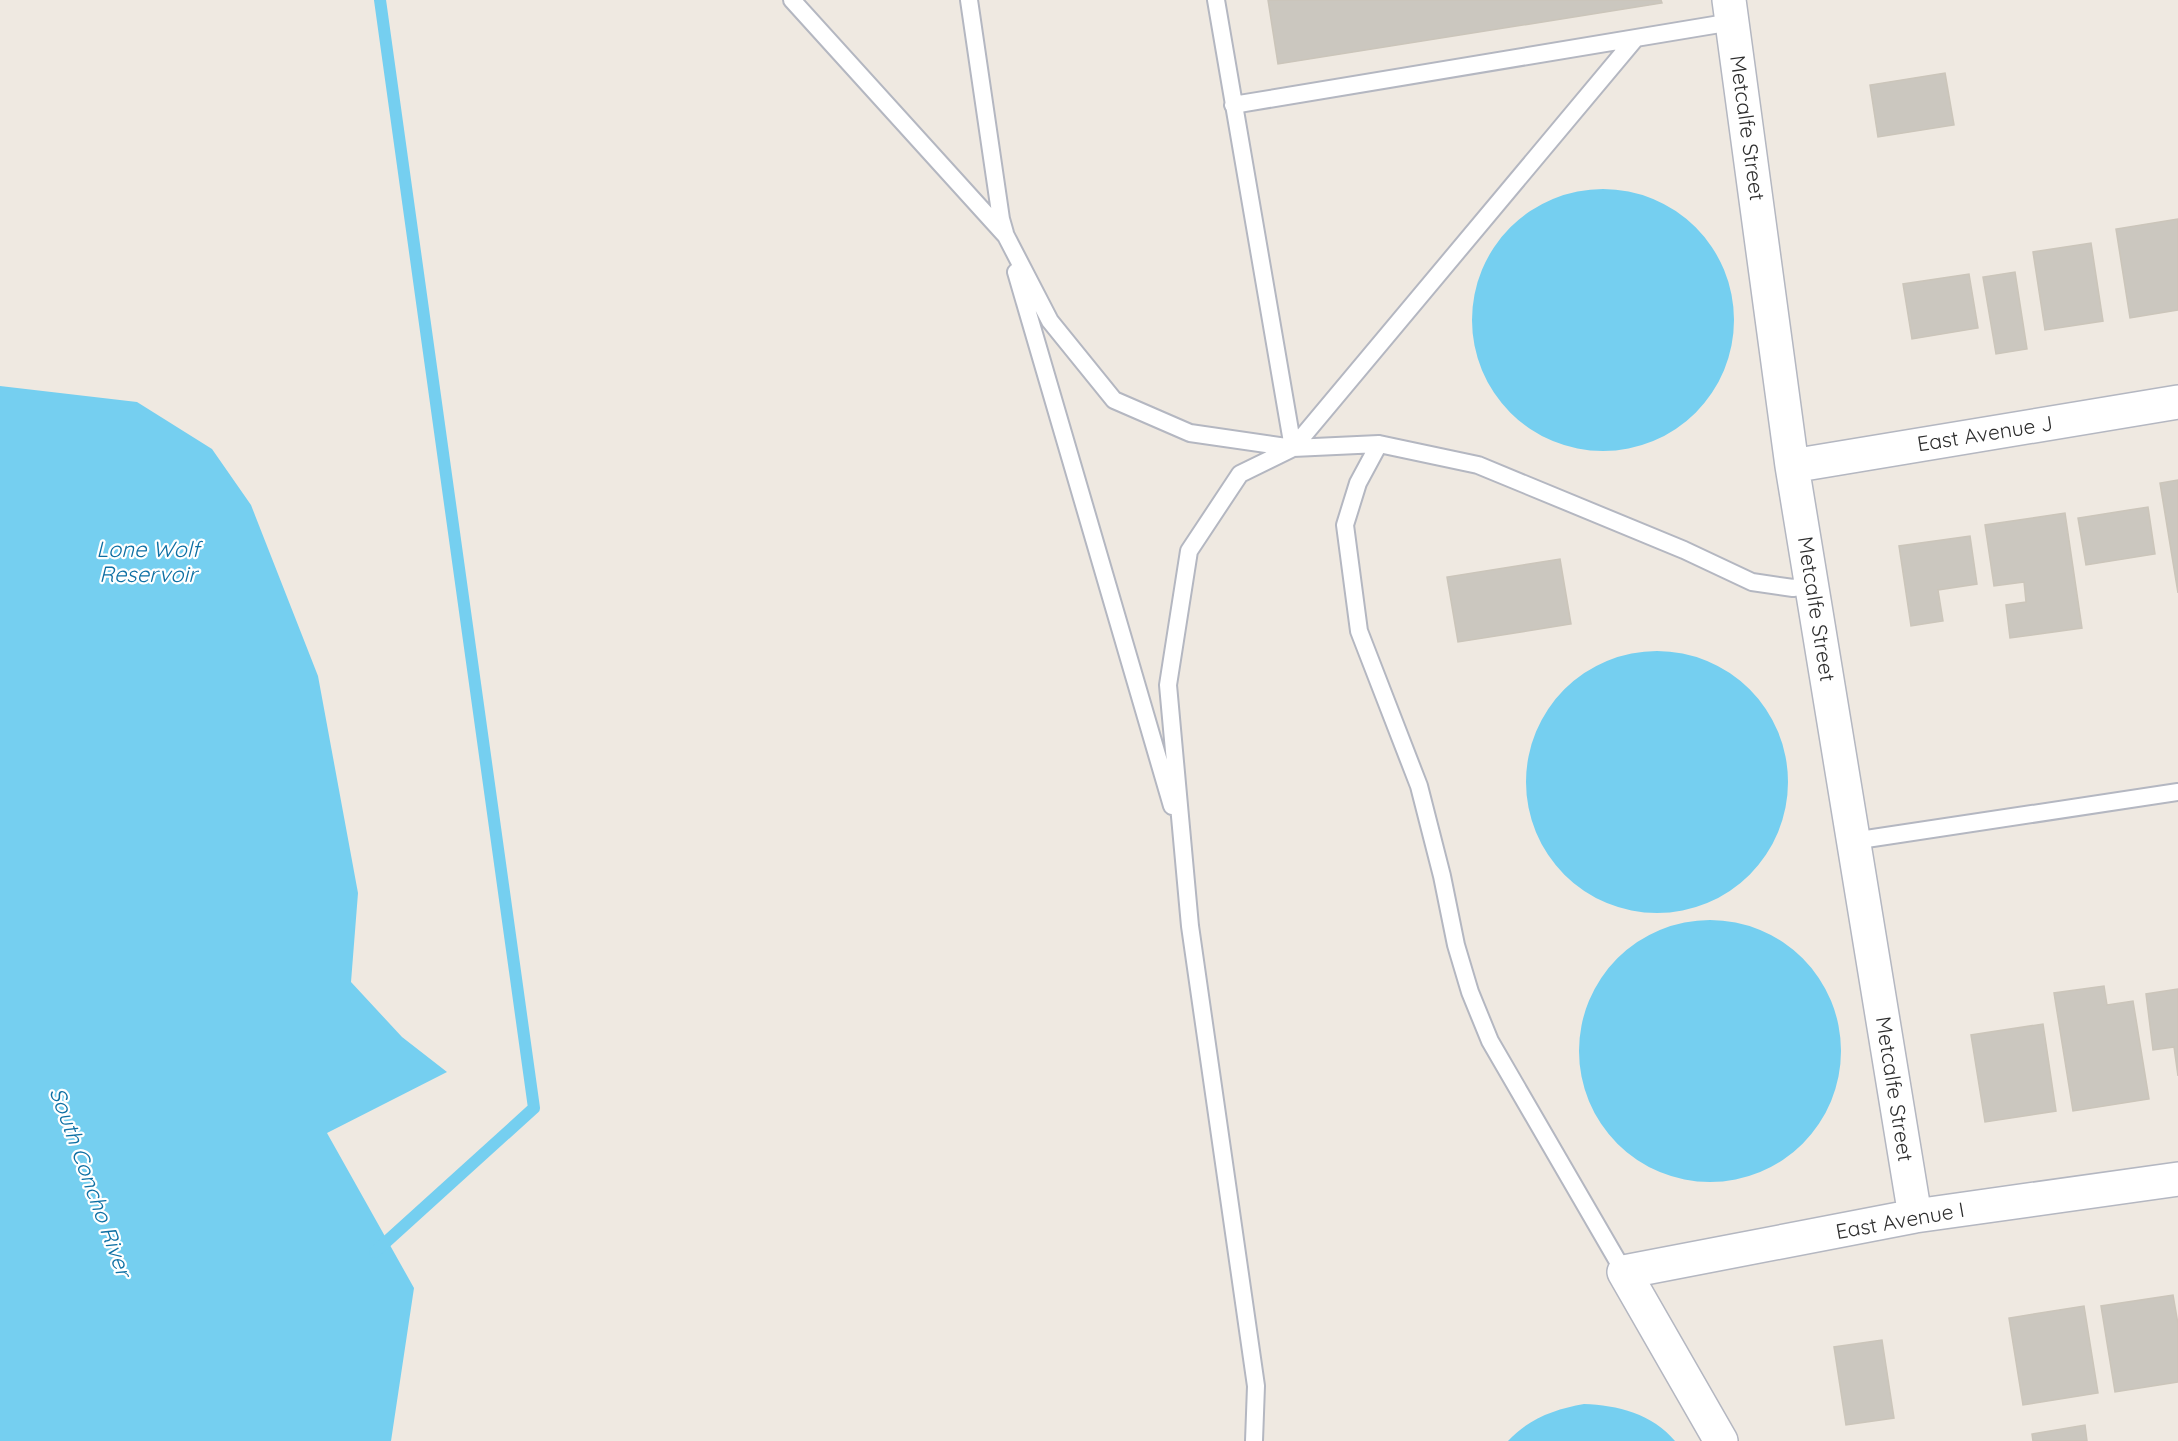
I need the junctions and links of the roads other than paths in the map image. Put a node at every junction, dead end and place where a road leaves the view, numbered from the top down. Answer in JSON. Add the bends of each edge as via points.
{"nodes":[{"id":1,"x":792,"y":0,"type":"edge"},
{"id":2,"x":969,"y":0,"type":"edge"},
{"id":3,"x":1216,"y":0,"type":"edge"},
{"id":4,"x":1731,"y":11,"type":"edge"},
{"id":5,"x":1635,"y":39,"type":"junction"},
{"id":6,"x":1233,"y":105,"type":"junction"},
{"id":7,"x":1005,"y":236,"type":"junction"},
{"id":8,"x":2178,"y":402,"type":"edge"},
{"id":9,"x":1379,"y":444,"type":"junction"},
{"id":10,"x":1293,"y":447,"type":"junction"},
{"id":11,"x":1792,"y":465,"type":"junction"},
{"id":12,"x":1812,"y":585,"type":"junction"},
{"id":13,"x":2178,"y":792,"type":"edge"},
{"id":14,"x":1854,"y":841,"type":"junction"},
{"id":15,"x":1182,"y":842,"type":"junction"},
{"id":16,"x":2178,"y":1179,"type":"edge"},
{"id":17,"x":1915,"y":1216,"type":"junction"},
{"id":18,"x":1624,"y":1272,"type":"junction"},
{"id":19,"x":1254,"y":1441,"type":"edge"},
{"id":20,"x":1721,"y":1441,"type":"edge"}],
"edges":[{"from":1,"to":7,"type":"lane"},
{"from":2,"to":7,"type":"lane"},
{"from":3,"to":6,"type":"lane"},
{"from":4,"to":5,"type":"lane"},
{"from":4,"to":11,"type":"street","name":"Metcalfe Street"},
{"from":5,"to":6,"type":"lane"},
{"from":5,"to":10,"type":"lane"},
{"from":6,"to":10,"type":"lane"},
{"from":7,"to":10,"type":"lane","via":[[1050,321],[1114,400],[1190,434]]},
{"from":7,"to":15,"type":"lane"},
{"from":8,"to":11,"type":"street","name":"East Avenue J"},
{"from":9,"to":10,"type":"lane"},
{"from":9,"to":12,"type":"lane","via":[[1478,465],[1752,582],[1793,588]]},
{"from":9,"to":18,"type":"lane","via":[[1358,483],[1345,525],[1359,631],[1419,786],[1456,945],[1490,1041]]},
{"from":10,"to":15,"type":"lane","via":[[1240,474],[1189,551],[1168,685]]},
{"from":11,"to":12,"type":"street","name":"Metcalfe Street"},
{"from":12,"to":14,"type":"street","name":"Metcalfe Street"},
{"from":13,"to":14,"type":"lane"},
{"from":14,"to":17,"type":"street","name":"Metcalfe Street"},
{"from":15,"to":19,"type":"lane","via":[[1190,926],[1256,1386]]},
{"from":16,"to":17,"type":"street","name":"East Avenue I"},
{"from":17,"to":18,"type":"street","name":"East Avenue I"},
{"from":18,"to":20,"type":"street"}]}
